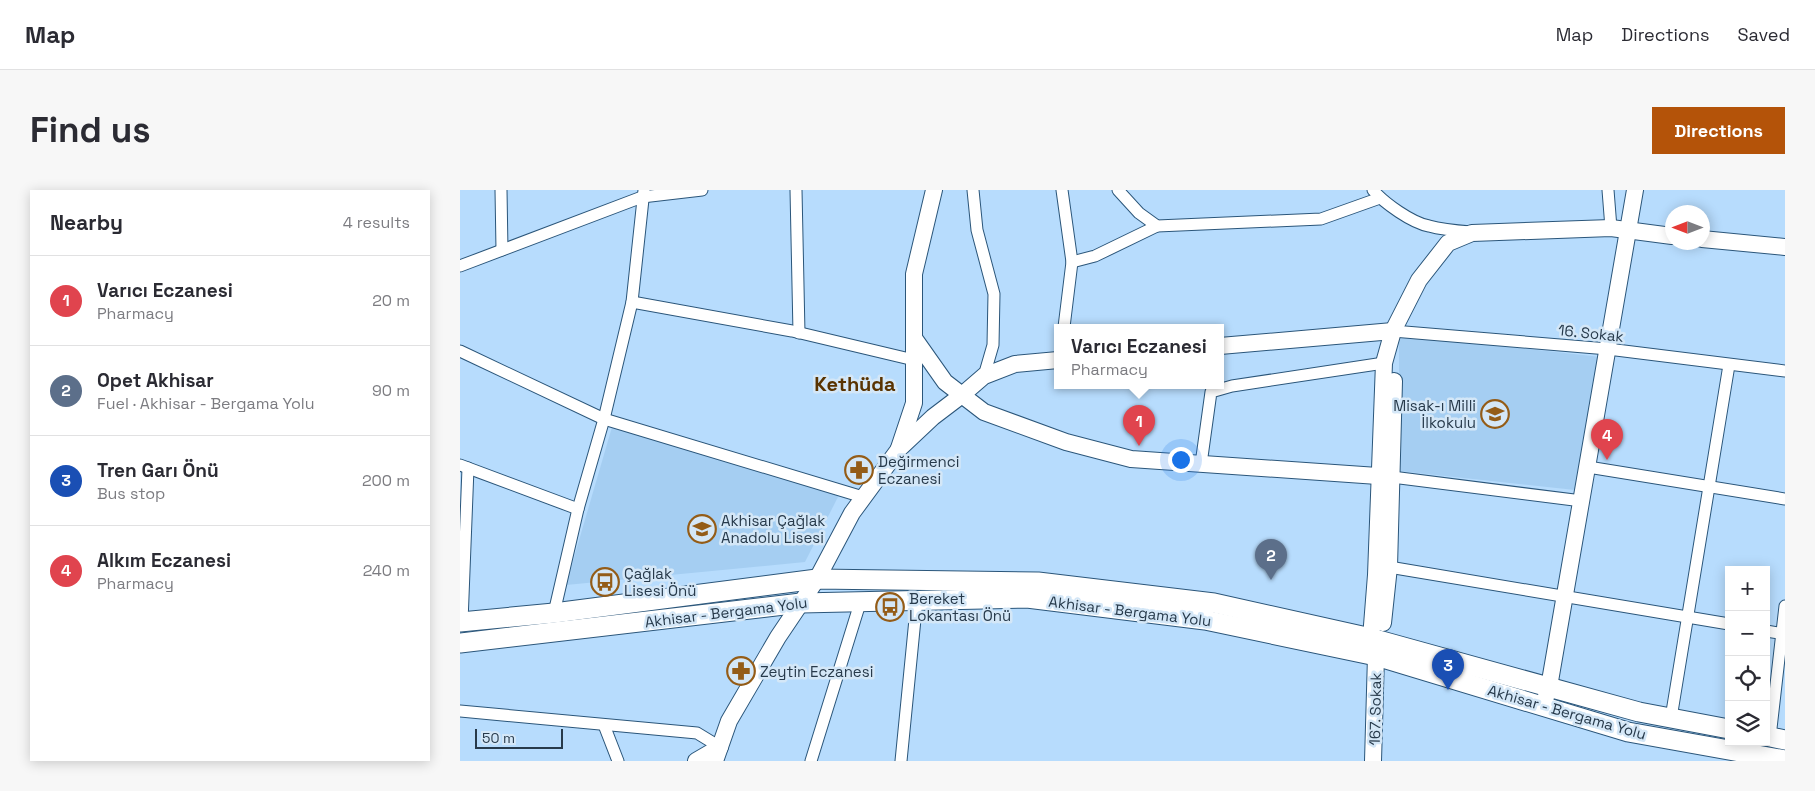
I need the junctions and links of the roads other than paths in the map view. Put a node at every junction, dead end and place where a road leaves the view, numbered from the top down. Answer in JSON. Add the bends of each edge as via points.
{"nodes":[{"id":1,"x":501,"y":190,"type":"edge"},
{"id":2,"x":702,"y":190,"type":"edge"},
{"id":3,"x":796,"y":190,"type":"edge"},
{"id":4,"x":934,"y":190,"type":"edge"},
{"id":5,"x":973,"y":190,"type":"edge"},
{"id":6,"x":1062,"y":190,"type":"edge"},
{"id":7,"x":1118,"y":190,"type":"edge"},
{"id":8,"x":1608,"y":190,"type":"edge"},
{"id":9,"x":1635,"y":190,"type":"edge"},
{"id":10,"x":642,"y":192,"type":"edge"},
{"id":11,"x":1377,"y":194,"type":"edge"},
{"id":12,"x":1157,"y":226,"type":"junction"},
{"id":13,"x":1619,"y":229,"type":"junction"},
{"id":14,"x":1472,"y":232,"type":"junction"},
{"id":15,"x":1665,"y":235,"type":"edge"},
{"id":16,"x":1710,"y":240,"type":"edge"},
{"id":17,"x":1785,"y":247,"type":"edge"},
{"id":18,"x":502,"y":250,"type":"junction"},
{"id":19,"x":1072,"y":262,"type":"junction"},
{"id":20,"x":460,"y":266,"type":"edge"},
{"id":21,"x":632,"y":302,"type":"junction"},
{"id":22,"x":1064,"y":324,"type":"edge"},
{"id":23,"x":1393,"y":331,"type":"junction"},
{"id":24,"x":799,"y":333,"type":"junction"},
{"id":25,"x":914,"y":338,"type":"junction"},
{"id":26,"x":1224,"y":346,"type":"edge"},
{"id":27,"x":1608,"y":349,"type":"junction"},
{"id":28,"x":460,"y":351,"type":"edge"},
{"id":29,"x":914,"y":360,"type":"junction"},
{"id":30,"x":1054,"y":360,"type":"edge"},
{"id":31,"x":1384,"y":363,"type":"junction"},
{"id":32,"x":1729,"y":365,"type":"junction"},
{"id":33,"x":1785,"y":371,"type":"edge"},
{"id":34,"x":984,"y":376,"type":"junction"},
{"id":35,"x":1224,"y":388,"type":"edge"},
{"id":36,"x":1222,"y":389,"type":"edge"},
{"id":37,"x":962,"y":395,"type":"junction"},
{"id":38,"x":604,"y":419,"type":"junction"},
{"id":39,"x":899,"y":449,"type":"junction"},
{"id":40,"x":1201,"y":464,"type":"junction"},
{"id":41,"x":464,"y":467,"type":"edge"},
{"id":42,"x":1588,"y":467,"type":"junction"},
{"id":43,"x":1386,"y":476,"type":"junction"},
{"id":44,"x":1709,"y":487,"type":"junction"},
{"id":45,"x":863,"y":498,"type":"junction"},
{"id":46,"x":1785,"y":500,"type":"edge"},
{"id":47,"x":1582,"y":501,"type":"junction"},
{"id":48,"x":578,"y":509,"type":"junction"},
{"id":49,"x":1389,"y":567,"type":"junction"},
{"id":50,"x":817,"y":579,"type":"junction"},
{"id":51,"x":1565,"y":596,"type":"junction"},
{"id":52,"x":917,"y":599,"type":"junction"},
{"id":53,"x":861,"y":600,"type":"junction"},
{"id":54,"x":800,"y":603,"type":"junction"},
{"id":55,"x":1785,"y":606,"type":"edge"},
{"id":56,"x":554,"y":613,"type":"junction"},
{"id":57,"x":1687,"y":617,"type":"junction"},
{"id":58,"x":461,"y":622,"type":"edge"},
{"id":59,"x":1725,"y":623,"type":"edge"},
{"id":60,"x":1770,"y":632,"type":"edge"},
{"id":61,"x":1783,"y":634,"type":"edge"},
{"id":62,"x":460,"y":643,"type":"edge"},
{"id":63,"x":1376,"y":645,"type":"junction"},
{"id":64,"x":1549,"y":687,"type":"junction"},
{"id":65,"x":1544,"y":706,"type":"junction"},
{"id":66,"x":460,"y":711,"type":"edge"},
{"id":67,"x":1671,"y":718,"type":"junction"},
{"id":68,"x":604,"y":725,"type":"junction"},
{"id":69,"x":1725,"y":728,"type":"edge"},
{"id":70,"x":1774,"y":738,"type":"edge"},
{"id":71,"x":718,"y":754,"type":"edge"},
{"id":72,"x":1785,"y":760,"type":"edge"},
{"id":73,"x":618,"y":761,"type":"edge"},
{"id":74,"x":696,"y":761,"type":"edge"},
{"id":75,"x":811,"y":761,"type":"edge"},
{"id":76,"x":901,"y":761,"type":"edge"},
{"id":77,"x":1373,"y":761,"type":"edge"}],
"edges":[{"from":1,"to":18,"type":"street"},
{"from":2,"to":10,"type":"street"},
{"from":3,"to":24,"type":"street"},
{"from":4,"to":25,"type":"street","via":[[914,274]]},
{"from":5,"to":34,"type":"street","via":[[977,230],[994,294],[993,345]]},
{"from":6,"to":19,"type":"street"},
{"from":7,"to":12,"type":"street"},
{"from":8,"to":13,"type":"street"},
{"from":9,"to":13,"type":"street"},
{"from":10,"to":18,"type":"street"},
{"from":10,"to":21,"type":"street"},
{"from":11,"to":12,"type":"street","via":[[1321,220]]},
{"from":11,"to":14,"type":"street","via":[[1393,209],[1426,226]]},
{"from":12,"to":19,"type":"street","via":[[1095,256]]},
{"from":13,"to":14,"type":"street"},
{"from":13,"to":15,"type":"street"},
{"from":13,"to":27,"type":"street"},
{"from":14,"to":23,"type":"street","via":[[1448,242],[1419,280]]},
{"from":16,"to":17,"type":"street"},
{"from":18,"to":20,"type":"street"},
{"from":19,"to":22,"type":"street"},
{"from":21,"to":24,"type":"street"},
{"from":21,"to":38,"type":"street"},
{"from":23,"to":26,"type":"street"},
{"from":23,"to":27,"type":"street","name":"16. Sokak"},
{"from":23,"to":31,"type":"street"},
{"from":23,"to":43,"type":"street"},
{"from":24,"to":29,"type":"street"},
{"from":25,"to":29,"type":"street"},
{"from":25,"to":37,"type":"street","via":[[945,382]]},
{"from":27,"to":32,"type":"street","name":"16. Sokak"},
{"from":27,"to":42,"type":"street"},
{"from":28,"to":38,"type":"street"},
{"from":29,"to":39,"type":"street","via":[[914,403]]},
{"from":30,"to":34,"type":"street","via":[[1015,364]]},
{"from":31,"to":35,"type":"street"},
{"from":31,"to":43,"type":"street"},
{"from":32,"to":33,"type":"street","name":"16. Sokak"},
{"from":32,"to":44,"type":"street"},
{"from":34,"to":37,"type":"street"},
{"from":36,"to":40,"type":"street","via":[[1211,392]]},
{"from":37,"to":39,"type":"street"},
{"from":37,"to":40,"type":"street","via":[[984,412],[1066,442],[1131,459]]},
{"from":38,"to":45,"type":"street"},
{"from":38,"to":48,"type":"street"},
{"from":39,"to":45,"type":"street"},
{"from":40,"to":43,"type":"street"},
{"from":41,"to":48,"type":"street"},
{"from":41,"to":58,"type":"street"},
{"from":42,"to":44,"type":"street"},
{"from":42,"to":47,"type":"street"},
{"from":43,"to":47,"type":"street"},
{"from":43,"to":49,"type":"street"},
{"from":43,"to":63,"type":"street"},
{"from":44,"to":46,"type":"street"},
{"from":44,"to":57,"type":"street"},
{"from":45,"to":50,"type":"street"},
{"from":47,"to":51,"type":"street"},
{"from":48,"to":56,"type":"street"},
{"from":49,"to":51,"type":"street"},
{"from":49,"to":63,"type":"street"},
{"from":50,"to":54,"type":"street"},
{"from":50,"to":56,"type":"main road","name":"Akhisar - Bergama Yolu"},
{"from":50,"to":63,"type":"main road","name":"Akhisar - Bergama Yolu","via":[[1038,582],[1214,603]]},
{"from":51,"to":57,"type":"street"},
{"from":51,"to":64,"type":"street"},
{"from":52,"to":53,"type":"main road","name":"Akhisar - Bergama Yolu"},
{"from":52,"to":63,"type":"main road","name":"Akhisar - Bergama Yolu","via":[[1027,598]]},
{"from":52,"to":76,"type":"street"},
{"from":53,"to":54,"type":"main road","name":"Akhisar - Bergama Yolu"},
{"from":53,"to":75,"type":"street"},
{"from":54,"to":62,"type":"main road","name":"Akhisar - Bergama Yolu"},
{"from":54,"to":71,"type":"street","via":[[729,721]]},
{"from":55,"to":61,"type":"street"},
{"from":56,"to":58,"type":"main road","name":"Akhisar - Bergama Yolu"},
{"from":57,"to":59,"type":"street"},
{"from":57,"to":67,"type":"street"},
{"from":60,"to":61,"type":"street"},
{"from":61,"to":70,"type":"street"},
{"from":63,"to":64,"type":"main road","name":"Akhisar - Bergama Yolu"},
{"from":63,"to":65,"type":"main road","name":"Akhisar - Bergama Yolu"},
{"from":63,"to":77,"type":"street","name":"167. Sokak"},
{"from":64,"to":65,"type":"street"},
{"from":64,"to":67,"type":"main road","name":"Akhisar - Bergama Yolu"},
{"from":65,"to":72,"type":"main road","name":"Akhisar - Bergama Yolu","via":[[1628,732]]},
{"from":66,"to":68,"type":"street"},
{"from":67,"to":69,"type":"main road","name":"Akhisar - Bergama Yolu"},
{"from":68,"to":71,"type":"street","via":[[697,733]]},
{"from":68,"to":73,"type":"street"},
{"from":71,"to":74,"type":"street"}]}
